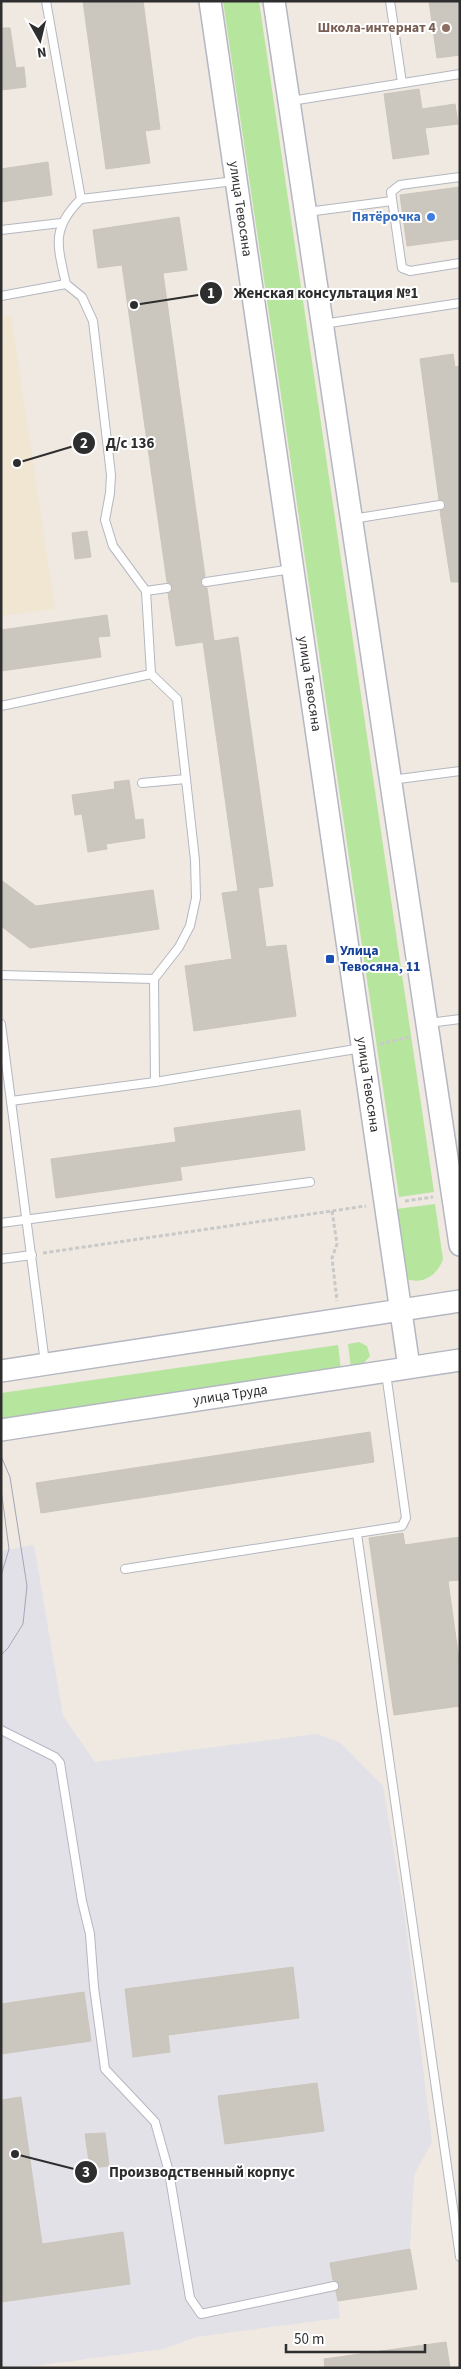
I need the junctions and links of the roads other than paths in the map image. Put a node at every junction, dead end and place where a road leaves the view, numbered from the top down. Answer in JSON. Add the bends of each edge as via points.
{"nodes":[{"id":1,"x":46,"y":1,"type":"edge"},
{"id":2,"x":210,"y":1,"type":"edge"},
{"id":3,"x":274,"y":1,"type":"edge"},
{"id":4,"x":390,"y":1,"type":"edge"},
{"id":5,"x":460,"y":74,"type":"edge"},
{"id":6,"x":402,"y":83,"type":"junction"},
{"id":7,"x":289,"y":101,"type":"junction"},
{"id":8,"x":460,"y":177,"type":"edge"},
{"id":9,"x":237,"y":181,"type":"junction"},
{"id":10,"x":81,"y":199,"type":"junction"},
{"id":11,"x":392,"y":201,"type":"junction"},
{"id":12,"x":306,"y":212,"type":"junction"},
{"id":13,"x":61,"y":222,"type":"junction"},
{"id":14,"x":1,"y":230,"type":"edge"},
{"id":15,"x":460,"y":263,"type":"edge"},
{"id":16,"x":66,"y":284,"type":"junction"},
{"id":17,"x":1,"y":296,"type":"edge"},
{"id":18,"x":460,"y":303,"type":"edge"},
{"id":19,"x":322,"y":324,"type":"junction"},
{"id":20,"x":440,"y":505,"type":"dead end"},
{"id":21,"x":352,"y":519,"type":"junction"},
{"id":22,"x":294,"y":569,"type":"junction"},
{"id":23,"x":206,"y":582,"type":"dead end"},
{"id":24,"x":167,"y":588,"type":"dead end"},
{"id":25,"x":146,"y":591,"type":"junction"},
{"id":26,"x":151,"y":674,"type":"junction"},
{"id":27,"x":1,"y":706,"type":"edge"},
{"id":28,"x":460,"y":771,"type":"edge"},
{"id":29,"x":186,"y":779,"type":"junction"},
{"id":30,"x":391,"y":780,"type":"junction"},
{"id":31,"x":142,"y":783,"type":"dead end"},
{"id":32,"x":1,"y":975,"type":"edge"},
{"id":33,"x":154,"y":979,"type":"junction"},
{"id":34,"x":460,"y":1019,"type":"edge"},
{"id":35,"x":1,"y":1024,"type":"edge"},
{"id":36,"x":428,"y":1028,"type":"junction"},
{"id":37,"x":363,"y":1048,"type":"junction"},
{"id":38,"x":155,"y":1082,"type":"junction"},
{"id":39,"x":11,"y":1101,"type":"junction"},
{"id":40,"x":310,"y":1182,"type":"dead end"},
{"id":41,"x":28,"y":1221,"type":"junction"},
{"id":42,"x":1,"y":1223,"type":"edge"},
{"id":43,"x":460,"y":1245,"type":"edge"},
{"id":44,"x":32,"y":1255,"type":"junction"},
{"id":45,"x":1,"y":1259,"type":"edge"},
{"id":46,"x":460,"y":1301,"type":"edge"},
{"id":47,"x":401,"y":1310,"type":"junction"},
{"id":48,"x":460,"y":1360,"type":"edge"},
{"id":49,"x":45,"y":1365,"type":"junction"},
{"id":50,"x":409,"y":1367,"type":"junction"},
{"id":51,"x":1,"y":1371,"type":"edge"},
{"id":52,"x":386,"y":1371,"type":"junction"},
{"id":53,"x":1,"y":1430,"type":"edge"},
{"id":54,"x":357,"y":1534,"type":"junction"},
{"id":55,"x":125,"y":1569,"type":"dead end"},
{"id":56,"x":1,"y":1730,"type":"edge"},
{"id":57,"x":460,"y":2257,"type":"edge"},
{"id":58,"x":334,"y":2286,"type":"dead end"}],
"edges":[{"from":1,"to":10,"type":"lane"},
{"from":2,"to":9,"type":"main road","name":"улица Тевосяна"},
{"from":3,"to":7,"type":"main road"},
{"from":4,"to":6,"type":"lane"},
{"from":5,"to":6,"type":"lane"},
{"from":6,"to":7,"type":"lane"},
{"from":7,"to":12,"type":"main road"},
{"from":8,"to":11,"type":"lane","via":[[397,186],[391,192]]},
{"from":9,"to":10,"type":"lane"},
{"from":9,"to":22,"type":"main road","name":"улица Тевосяна"},
{"from":10,"to":13,"type":"lane"},
{"from":11,"to":12,"type":"lane"},
{"from":11,"to":15,"type":"lane","via":[[402,268],[410,271]]},
{"from":12,"to":19,"type":"main road"},
{"from":13,"to":14,"type":"lane"},
{"from":13,"to":16,"type":"lane","via":[[58,248]]},
{"from":16,"to":17,"type":"lane"},
{"from":16,"to":25,"type":"lane","via":[[82,297],[92,321],[111,475],[105,520],[113,546]]},
{"from":18,"to":19,"type":"lane"},
{"from":19,"to":21,"type":"main road"},
{"from":20,"to":21,"type":"lane"},
{"from":21,"to":30,"type":"main road"},
{"from":22,"to":23,"type":"lane"},
{"from":22,"to":37,"type":"main road","name":"улица Тевосяна"},
{"from":24,"to":25,"type":"lane"},
{"from":25,"to":26,"type":"lane"},
{"from":26,"to":27,"type":"lane"},
{"from":26,"to":29,"type":"lane","via":[[177,699]]},
{"from":28,"to":30,"type":"lane"},
{"from":29,"to":31,"type":"lane"},
{"from":29,"to":33,"type":"lane","via":[[196,860],[196,898],[190,926],[180,947]]},
{"from":30,"to":36,"type":"main road"},
{"from":32,"to":33,"type":"lane"},
{"from":33,"to":38,"type":"lane"},
{"from":34,"to":36,"type":"lane"},
{"from":35,"to":39,"type":"lane"},
{"from":36,"to":43,"type":"main road"},
{"from":37,"to":38,"type":"lane"},
{"from":37,"to":47,"type":"main road","name":"улица Тевосяна"},
{"from":38,"to":39,"type":"lane"},
{"from":39,"to":41,"type":"lane"},
{"from":40,"to":41,"type":"lane"},
{"from":41,"to":42,"type":"lane"},
{"from":41,"to":44,"type":"lane"},
{"from":44,"to":45,"type":"lane"},
{"from":44,"to":49,"type":"lane"},
{"from":46,"to":47,"type":"main road"},
{"from":47,"to":49,"type":"main road"},
{"from":47,"to":50,"type":"main road","name":"улица Тевосяна"},
{"from":48,"to":50,"type":"main road","name":"улица Труда"},
{"from":49,"to":51,"type":"main road"},
{"from":50,"to":52,"type":"main road","name":"улица Труда"},
{"from":52,"to":53,"type":"main road","name":"улица Труда"},
{"from":52,"to":54,"type":"lane","via":[[405,1521],[399,1528]]},
{"from":54,"to":55,"type":"lane"},
{"from":54,"to":57,"type":"lane"},
{"from":56,"to":58,"type":"lane","via":[[55,1757],[60,1763],[90,1934],[105,2069],[154,2122],[169,2172],[190,2298],[195,2308],[201,2314]]}]}
